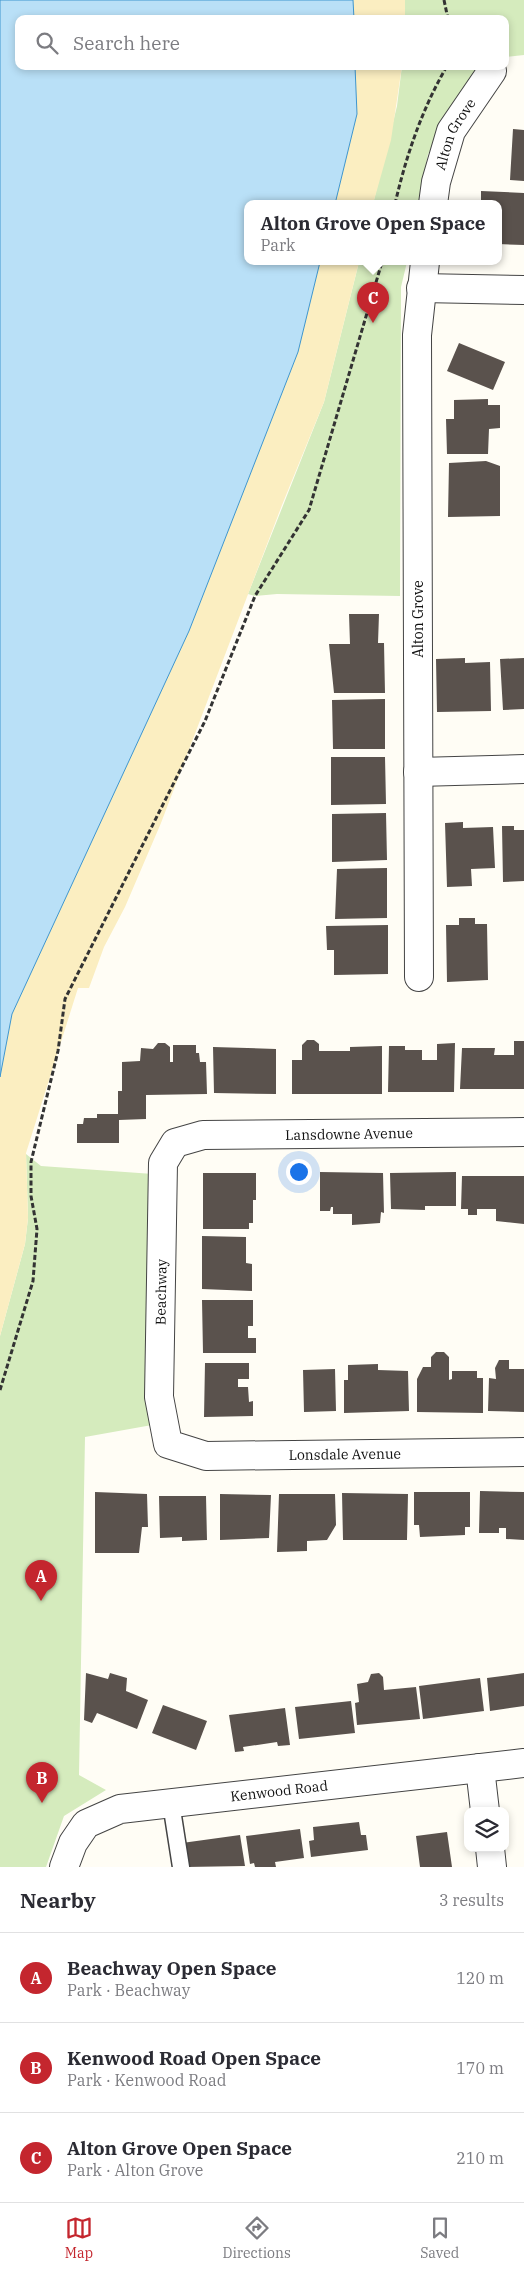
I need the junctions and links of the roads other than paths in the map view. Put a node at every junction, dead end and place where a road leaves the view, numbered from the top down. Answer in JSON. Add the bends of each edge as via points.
{"nodes":[{"id":1,"x":492,"y":70,"type":"dead end"},
{"id":2,"x":434,"y":200,"type":"edge"},
{"id":3,"x":423,"y":275,"type":"edge"},
{"id":4,"x":524,"y":290,"type":"edge"},
{"id":5,"x":524,"y":769,"type":"edge"},
{"id":6,"x":418,"y":772,"type":"junction"},
{"id":7,"x":419,"y":977,"type":"dead end"},
{"id":8,"x":524,"y":1132,"type":"edge"},
{"id":9,"x":175,"y":1143,"type":"joint"},
{"id":10,"x":168,"y":1444,"type":"joint"},
{"id":11,"x":524,"y":1452,"type":"edge"},
{"id":12,"x":524,"y":1763,"type":"edge"},
{"id":13,"x":480,"y":1768,"type":"junction"},
{"id":14,"x":171,"y":1803,"type":"junction"},
{"id":15,"x":485,"y":1807,"type":"edge"},
{"id":16,"x":490,"y":1852,"type":"edge"},
{"id":17,"x":64,"y":1867,"type":"edge"},
{"id":18,"x":181,"y":1867,"type":"edge"},
{"id":19,"x":492,"y":1867,"type":"edge"}],
"edges":[{"from":1,"to":2,"type":"street","name":"Alton Grove","via":[[451,131]]},
{"from":3,"to":4,"type":"street"},
{"from":3,"to":6,"type":"street","name":"Alton Grove","via":[[417,335]]},
{"from":5,"to":6,"type":"street"},
{"from":6,"to":7,"type":"street","name":"Alton Grove"},
{"from":8,"to":9,"type":"street","name":"Lansdowne Avenue","via":[[202,1135]]},
{"from":9,"to":10,"type":"street","name":"Beachway","via":[[163,1163],[162,1173],[159,1397]]},
{"from":10,"to":11,"type":"street","name":"Lonsdale Avenue","via":[[206,1456]]},
{"from":12,"to":13,"type":"street","name":"Kenwood Road"},
{"from":13,"to":14,"type":"street","name":"Kenwood Road"},
{"from":13,"to":15,"type":"street"},
{"from":14,"to":17,"type":"street","name":"Kenwood Road","via":[[120,1809],[86,1824],[73,1843]]},
{"from":14,"to":18,"type":"lane"},
{"from":16,"to":19,"type":"street"}]}
